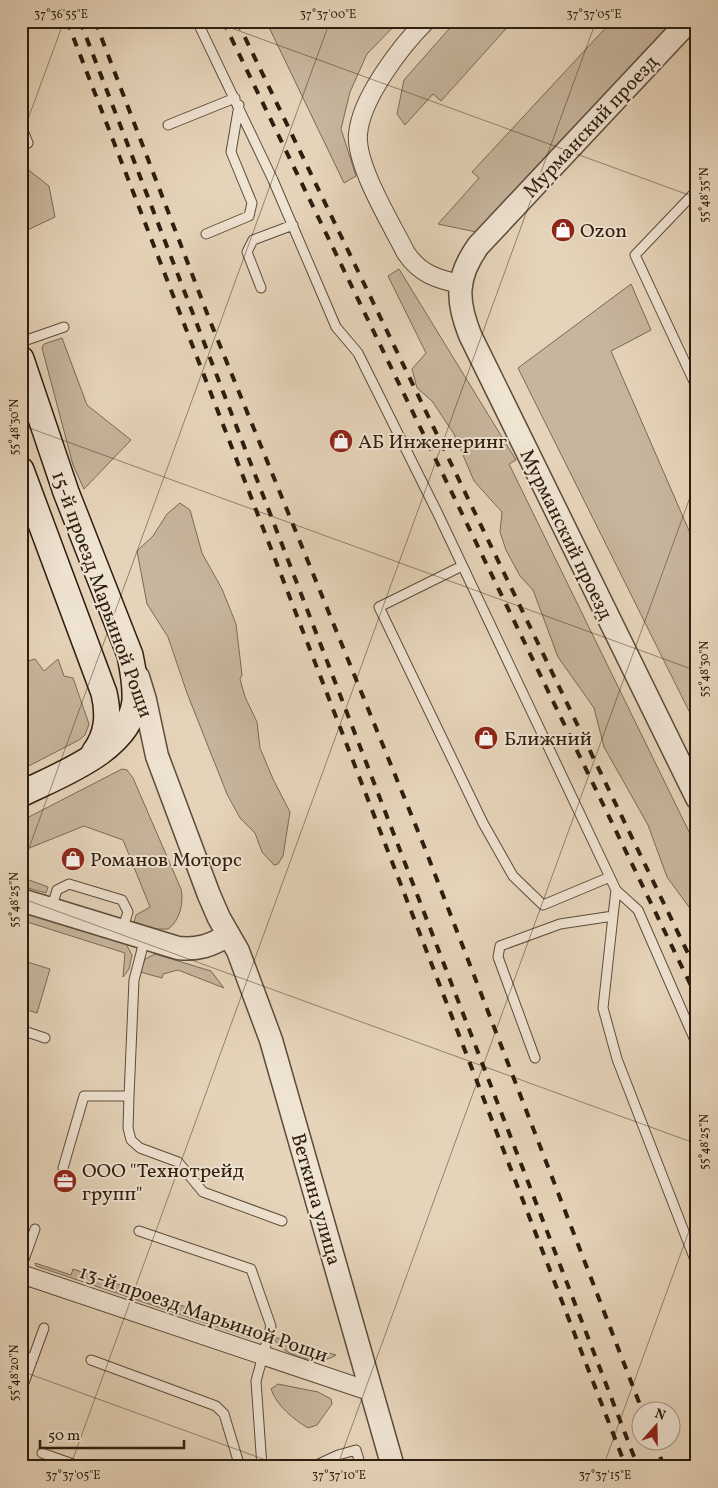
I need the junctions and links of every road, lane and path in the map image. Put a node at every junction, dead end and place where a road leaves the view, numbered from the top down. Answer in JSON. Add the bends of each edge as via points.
{"nodes":[{"id":1,"x":110,"y":21,"type":"edge"},
{"id":2,"x":115,"y":21,"type":"edge"},
{"id":3,"x":198,"y":21,"type":"edge"},
{"id":4,"x":426,"y":21,"type":"edge"},
{"id":5,"x":688,"y":21,"type":"edge"},
{"id":6,"x":237,"y":102,"type":"junction"},
{"id":7,"x":168,"y":125,"type":"dead end"},
{"id":8,"x":22,"y":131,"type":"edge"},
{"id":9,"x":21,"y":145,"type":"edge"},
{"id":10,"x":697,"y":190,"type":"edge"},
{"id":11,"x":293,"y":225,"type":"junction"},
{"id":12,"x":206,"y":234,"type":"dead end"},
{"id":13,"x":460,"y":284,"type":"junction"},
{"id":14,"x":261,"y":288,"type":"dead end"},
{"id":15,"x":64,"y":328,"type":"dead end"},
{"id":16,"x":21,"y":342,"type":"edge"},
{"id":17,"x":24,"y":370,"type":"edge"},
{"id":18,"x":697,"y":388,"type":"edge"},
{"id":19,"x":21,"y":413,"type":"edge"},
{"id":20,"x":21,"y":463,"type":"edge"},
{"id":21,"x":21,"y":470,"type":"edge"},
{"id":22,"x":66,"y":492,"type":"junction"},
{"id":23,"x":21,"y":519,"type":"edge"},
{"id":24,"x":44,"y":535,"type":"junction"},
{"id":25,"x":462,"y":566,"type":"junction"},
{"id":26,"x":130,"y":655,"type":"junction"},
{"id":27,"x":96,"y":667,"type":"junction"},
{"id":28,"x":129,"y":721,"type":"junction"},
{"id":29,"x":157,"y":756,"type":"junction"},
{"id":30,"x":88,"y":760,"type":"junction"},
{"id":31,"x":21,"y":794,"type":"edge"},
{"id":32,"x":697,"y":798,"type":"edge"},
{"id":33,"x":610,"y":877,"type":"junction"},
{"id":34,"x":616,"y":890,"type":"junction"},
{"id":35,"x":21,"y":900,"type":"edge"},
{"id":36,"x":51,"y":909,"type":"junction"},
{"id":37,"x":613,"y":916,"type":"junction"},
{"id":38,"x":122,"y":931,"type":"junction"},
{"id":39,"x":228,"y":935,"type":"junction"},
{"id":40,"x":145,"y":938,"type":"junction"},
{"id":41,"x":21,"y":1030,"type":"edge"},
{"id":42,"x":45,"y":1038,"type":"dead end"},
{"id":43,"x":697,"y":1045,"type":"edge"},
{"id":44,"x":535,"y":1058,"type":"dead end"},
{"id":45,"x":129,"y":1096,"type":"junction"},
{"id":46,"x":63,"y":1168,"type":"dead end"},
{"id":47,"x":282,"y":1220,"type":"dead end"},
{"id":48,"x":34,"y":1229,"type":"dead end"},
{"id":49,"x":139,"y":1230,"type":"dead end"},
{"id":50,"x":697,"y":1265,"type":"edge"},
{"id":51,"x":23,"y":1273,"type":"edge"},
{"id":52,"x":21,"y":1294,"type":"edge"},
{"id":53,"x":44,"y":1328,"type":"dead end"},
{"id":54,"x":21,"y":1355,"type":"edge"},
{"id":55,"x":264,"y":1356,"type":"junction"},
{"id":56,"x":33,"y":1359,"type":"junction"},
{"id":57,"x":91,"y":1360,"type":"dead end"},
{"id":58,"x":21,"y":1391,"type":"edge"},
{"id":59,"x":372,"y":1392,"type":"junction"},
{"id":60,"x":42,"y":1453,"type":"dead end"},
{"id":61,"x":82,"y":1467,"type":"edge"},
{"id":62,"x":240,"y":1467,"type":"edge"},
{"id":63,"x":262,"y":1467,"type":"edge"},
{"id":64,"x":312,"y":1467,"type":"edge"},
{"id":65,"x":361,"y":1467,"type":"edge"},
{"id":66,"x":393,"y":1467,"type":"edge"}],
"edges":[{"from":1,"to":2,"type":"lane"},
{"from":3,"to":6,"type":"lane"},
{"from":4,"to":13,"type":"street","via":[[389,67],[362,115],[358,135],[360,154],[375,191],[414,265],[426,275]]},
{"from":5,"to":13,"type":"street","name":"Мурманский проезд","via":[[478,246],[465,267]]},
{"from":6,"to":7,"type":"lane"},
{"from":6,"to":11,"type":"lane"},
{"from":6,"to":12,"type":"lane","via":[[231,152],[252,203],[249,216]]},
{"from":8,"to":9,"type":"lane","via":[[28,143]]},
{"from":10,"to":18,"type":"lane","via":[[635,255]]},
{"from":11,"to":14,"type":"lane","via":[[253,240],[247,252]]},
{"from":11,"to":25,"type":"lane","via":[[336,327],[358,353]]},
{"from":13,"to":32,"type":"street","name":"Мурманский проезд","via":[[459,299],[470,334]]},
{"from":15,"to":16,"type":"lane"},
{"from":17,"to":19,"type":"main road","via":[[26,395]]},
{"from":17,"to":22,"type":"main road","name":"15-й проезд Марьиной Рощи"},
{"from":20,"to":22,"type":"main road","via":[[46,473]]},
{"from":21,"to":24,"type":"main road","name":"15-й проезд Марьиной Рощи"},
{"from":22,"to":26,"type":"main road","name":"15-й проезд Марьиной Рощи"},
{"from":23,"to":24,"type":"main road"},
{"from":24,"to":27,"type":"main road","name":"15-й проезд Марьиной Рощи"},
{"from":25,"to":33,"type":"lane"},
{"from":25,"to":33,"type":"lane","via":[[379,607],[483,823],[513,876],[543,905]]},
{"from":26,"to":28,"type":"main road","via":[[135,702]]},
{"from":26,"to":29,"type":"street","name":"15-й проезд Марьиной Рощи","via":[[145,700]]},
{"from":27,"to":28,"type":"street","name":"15-й проезд Марьиной Рощи","via":[[108,692]]},
{"from":27,"to":30,"type":"main road","via":[[108,709],[108,723],[101,744]]},
{"from":28,"to":29,"type":"street","name":"15-й проезд Марьиной Рощи"},
{"from":28,"to":30,"type":"main road","via":[[106,748]]},
{"from":29,"to":39,"type":"street","name":"Веткина улица","via":[[209,895]]},
{"from":30,"to":31,"type":"main road"},
{"from":33,"to":34,"type":"lane"},
{"from":34,"to":37,"type":"lane"},
{"from":34,"to":43,"type":"lane","via":[[638,910]]},
{"from":35,"to":36,"type":"street"},
{"from":36,"to":38,"type":"street"},
{"from":36,"to":38,"type":"lane","via":[[57,890],[69,884],[78,886],[122,900],[128,912]]},
{"from":37,"to":44,"type":"lane","via":[[560,924],[500,946],[498,957]]},
{"from":37,"to":50,"type":"lane","via":[[602,1008],[618,1059]]},
{"from":38,"to":40,"type":"street"},
{"from":39,"to":40,"type":"street","via":[[193,950]]},
{"from":39,"to":59,"type":"street","name":"Веткина улица","via":[[245,969],[271,1040]]},
{"from":40,"to":45,"type":"lane","via":[[134,980]]},
{"from":41,"to":42,"type":"lane"},
{"from":45,"to":46,"type":"lane","via":[[84,1096]]},
{"from":45,"to":47,"type":"lane","via":[[128,1128],[131,1140],[140,1148],[178,1162],[202,1192]]},
{"from":48,"to":51,"type":"lane"},
{"from":49,"to":55,"type":"lane","via":[[251,1269],[271,1326]]},
{"from":51,"to":52,"type":"lane"},
{"from":51,"to":55,"type":"street","name":"13-й проезд Марьиной Рощи"},
{"from":53,"to":56,"type":"lane"},
{"from":54,"to":56,"type":"lane"},
{"from":55,"to":59,"type":"street","name":"13-й проезд Марьиной Рощи"},
{"from":55,"to":63,"type":"lane","via":[[256,1381]]},
{"from":56,"to":58,"type":"lane"},
{"from":57,"to":62,"type":"lane","via":[[216,1406],[224,1414]]},
{"from":59,"to":66,"type":"street","name":"Веткина улица"},
{"from":60,"to":61,"type":"lane"},
{"from":64,"to":65,"type":"lane","via":[[356,1450]]}]}
